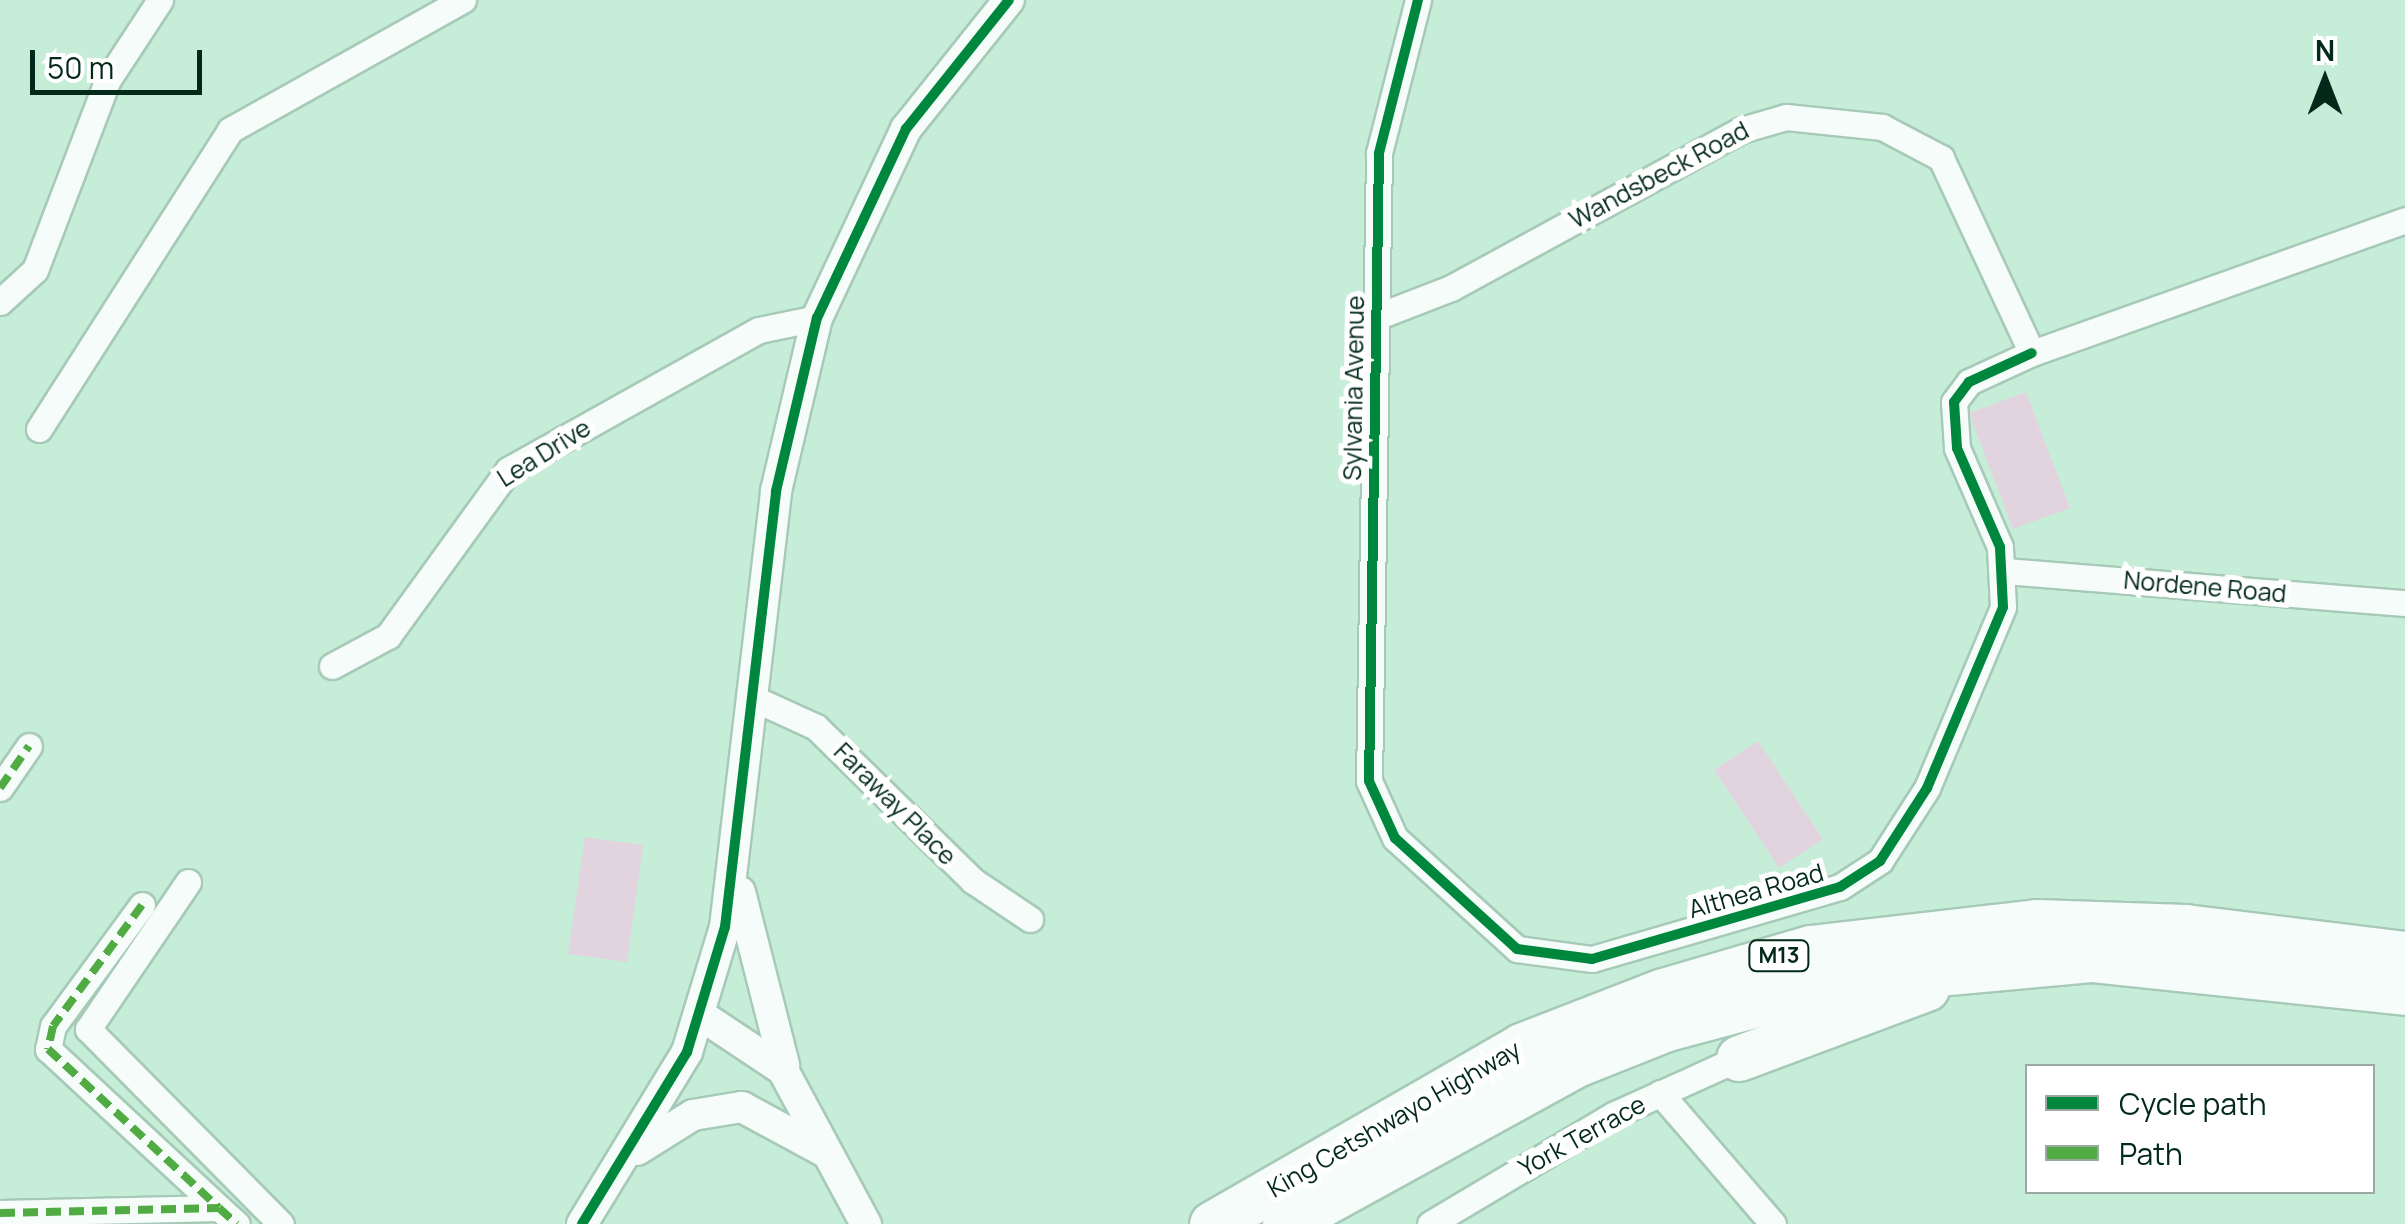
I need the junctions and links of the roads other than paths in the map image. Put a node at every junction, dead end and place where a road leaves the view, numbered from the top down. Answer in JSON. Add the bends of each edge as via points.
{"nodes":[{"id":1,"x":160,"y":0,"type":"edge"},
{"id":2,"x":463,"y":0,"type":"edge"},
{"id":3,"x":1009,"y":0,"type":"edge"},
{"id":4,"x":1418,"y":0,"type":"edge"},
{"id":5,"x":2405,"y":220,"type":"edge"},
{"id":6,"x":0,"y":302,"type":"edge"},
{"id":7,"x":1376,"y":316,"type":"junction"},
{"id":8,"x":818,"y":318,"type":"junction"},
{"id":9,"x":2032,"y":353,"type":"junction"},
{"id":10,"x":39,"y":429,"type":"dead end"},
{"id":11,"x":2005,"y":571,"type":"junction"},
{"id":12,"x":2405,"y":603,"type":"edge"},
{"id":13,"x":332,"y":666,"type":"dead end"},
{"id":14,"x":755,"y":699,"type":"junction"},
{"id":15,"x":29,"y":746,"type":"dead end"},
{"id":16,"x":1368,"y":781,"type":"joint"},
{"id":17,"x":0,"y":788,"type":"edge"},
{"id":18,"x":736,"y":870,"type":"junction"},
{"id":19,"x":188,"y":882,"type":"dead end"},
{"id":20,"x":142,"y":905,"type":"dead end"},
{"id":21,"x":1030,"y":919,"type":"dead end"},
{"id":22,"x":2405,"y":954,"type":"edge"},
{"id":23,"x":1994,"y":962,"type":"junction"},
{"id":24,"x":2405,"y":992,"type":"edge"},
{"id":25,"x":702,"y":1016,"type":"junction"},
{"id":26,"x":1739,"y":1058,"type":"joint"},
{"id":27,"x":793,"y":1086,"type":"junction"},
{"id":28,"x":1660,"y":1093,"type":"junction"},
{"id":29,"x":627,"y":1157,"type":"junction"},
{"id":30,"x":833,"y":1159,"type":"junction"},
{"id":31,"x":0,"y":1213,"type":"edge"},
{"id":32,"x":228,"y":1216,"type":"edge"},
{"id":33,"x":281,"y":1224,"type":"edge"},
{"id":34,"x":582,"y":1224,"type":"edge"},
{"id":35,"x":866,"y":1224,"type":"edge"},
{"id":36,"x":1212,"y":1224,"type":"edge"},
{"id":37,"x":1284,"y":1224,"type":"edge"},
{"id":38,"x":1430,"y":1224,"type":"edge"},
{"id":39,"x":1773,"y":1224,"type":"edge"}],
"edges":[{"from":1,"to":6,"type":"street","via":[[107,81],[35,270]]},
{"from":2,"to":10,"type":"street","via":[[230,130]]},
{"from":3,"to":8,"type":"street","via":[[906,129]]},
{"from":4,"to":7,"type":"street","name":"Sylvania Avenue","via":[[1384,118]]},
{"from":5,"to":9,"type":"street"},
{"from":7,"to":9,"type":"street","name":"Wandsbeck Road","via":[[1451,288],[1741,130],[1810,116],[1882,126],[1942,158]]},
{"from":7,"to":16,"type":"street","name":"Sylvania Avenue"},
{"from":8,"to":13,"type":"street","name":"Lea Drive","via":[[772,324],[508,470],[388,636]]},
{"from":8,"to":14,"type":"street","via":[[776,492]]},
{"from":9,"to":11,"type":"street","name":"Althea Road","via":[[1969,382],[1954,402],[1957,448]]},
{"from":11,"to":12,"type":"street","name":"Nordene Road"},
{"from":11,"to":16,"type":"street","name":"Althea Road","via":[[1999,624],[1927,788],[1880,860],[1840,888],[1592,960],[1551,960],[1508,942],[1396,838]]},
{"from":14,"to":18,"type":"street"},
{"from":14,"to":21,"type":"street","name":"Faraway Place","via":[[816,727],[972,880]]},
{"from":15,"to":17,"type":"street"},
{"from":18,"to":25,"type":"street"},
{"from":18,"to":27,"type":"street","via":[[756,980]]},
{"from":19,"to":33,"type":"street","via":[[88,1028]]},
{"from":20,"to":32,"type":"street","via":[[53,1026],[48,1049]]},
{"from":22,"to":36,"type":"highway","name":"King Cetshwayo Highway","number":"M13","via":[[2185,927],[2037,922],[1810,948],[1663,990],[1521,1046]]},
{"from":23,"to":24,"type":"highway","name":"King Cetshwayo Highway","number":"M13","via":[[2172,962]]},
{"from":23,"to":26,"type":"highway"},
{"from":23,"to":37,"type":"highway","name":"King Cetshwayo Highway","number":"M13","via":[[1839,982],[1666,1028],[1502,1098]]},
{"from":25,"to":27,"type":"street","via":[[757,1046]]},
{"from":25,"to":29,"type":"street"},
{"from":26,"to":28,"type":"street","name":"York Terrace"},
{"from":27,"to":30,"type":"street"},
{"from":28,"to":38,"type":"street","name":"York Terrace"},
{"from":28,"to":39,"type":"street"},
{"from":29,"to":30,"type":"street","via":[[693,1115],[742,1107],[778,1119]]},
{"from":29,"to":34,"type":"street"},
{"from":30,"to":35,"type":"street"},
{"from":31,"to":32,"type":"street"}]}
